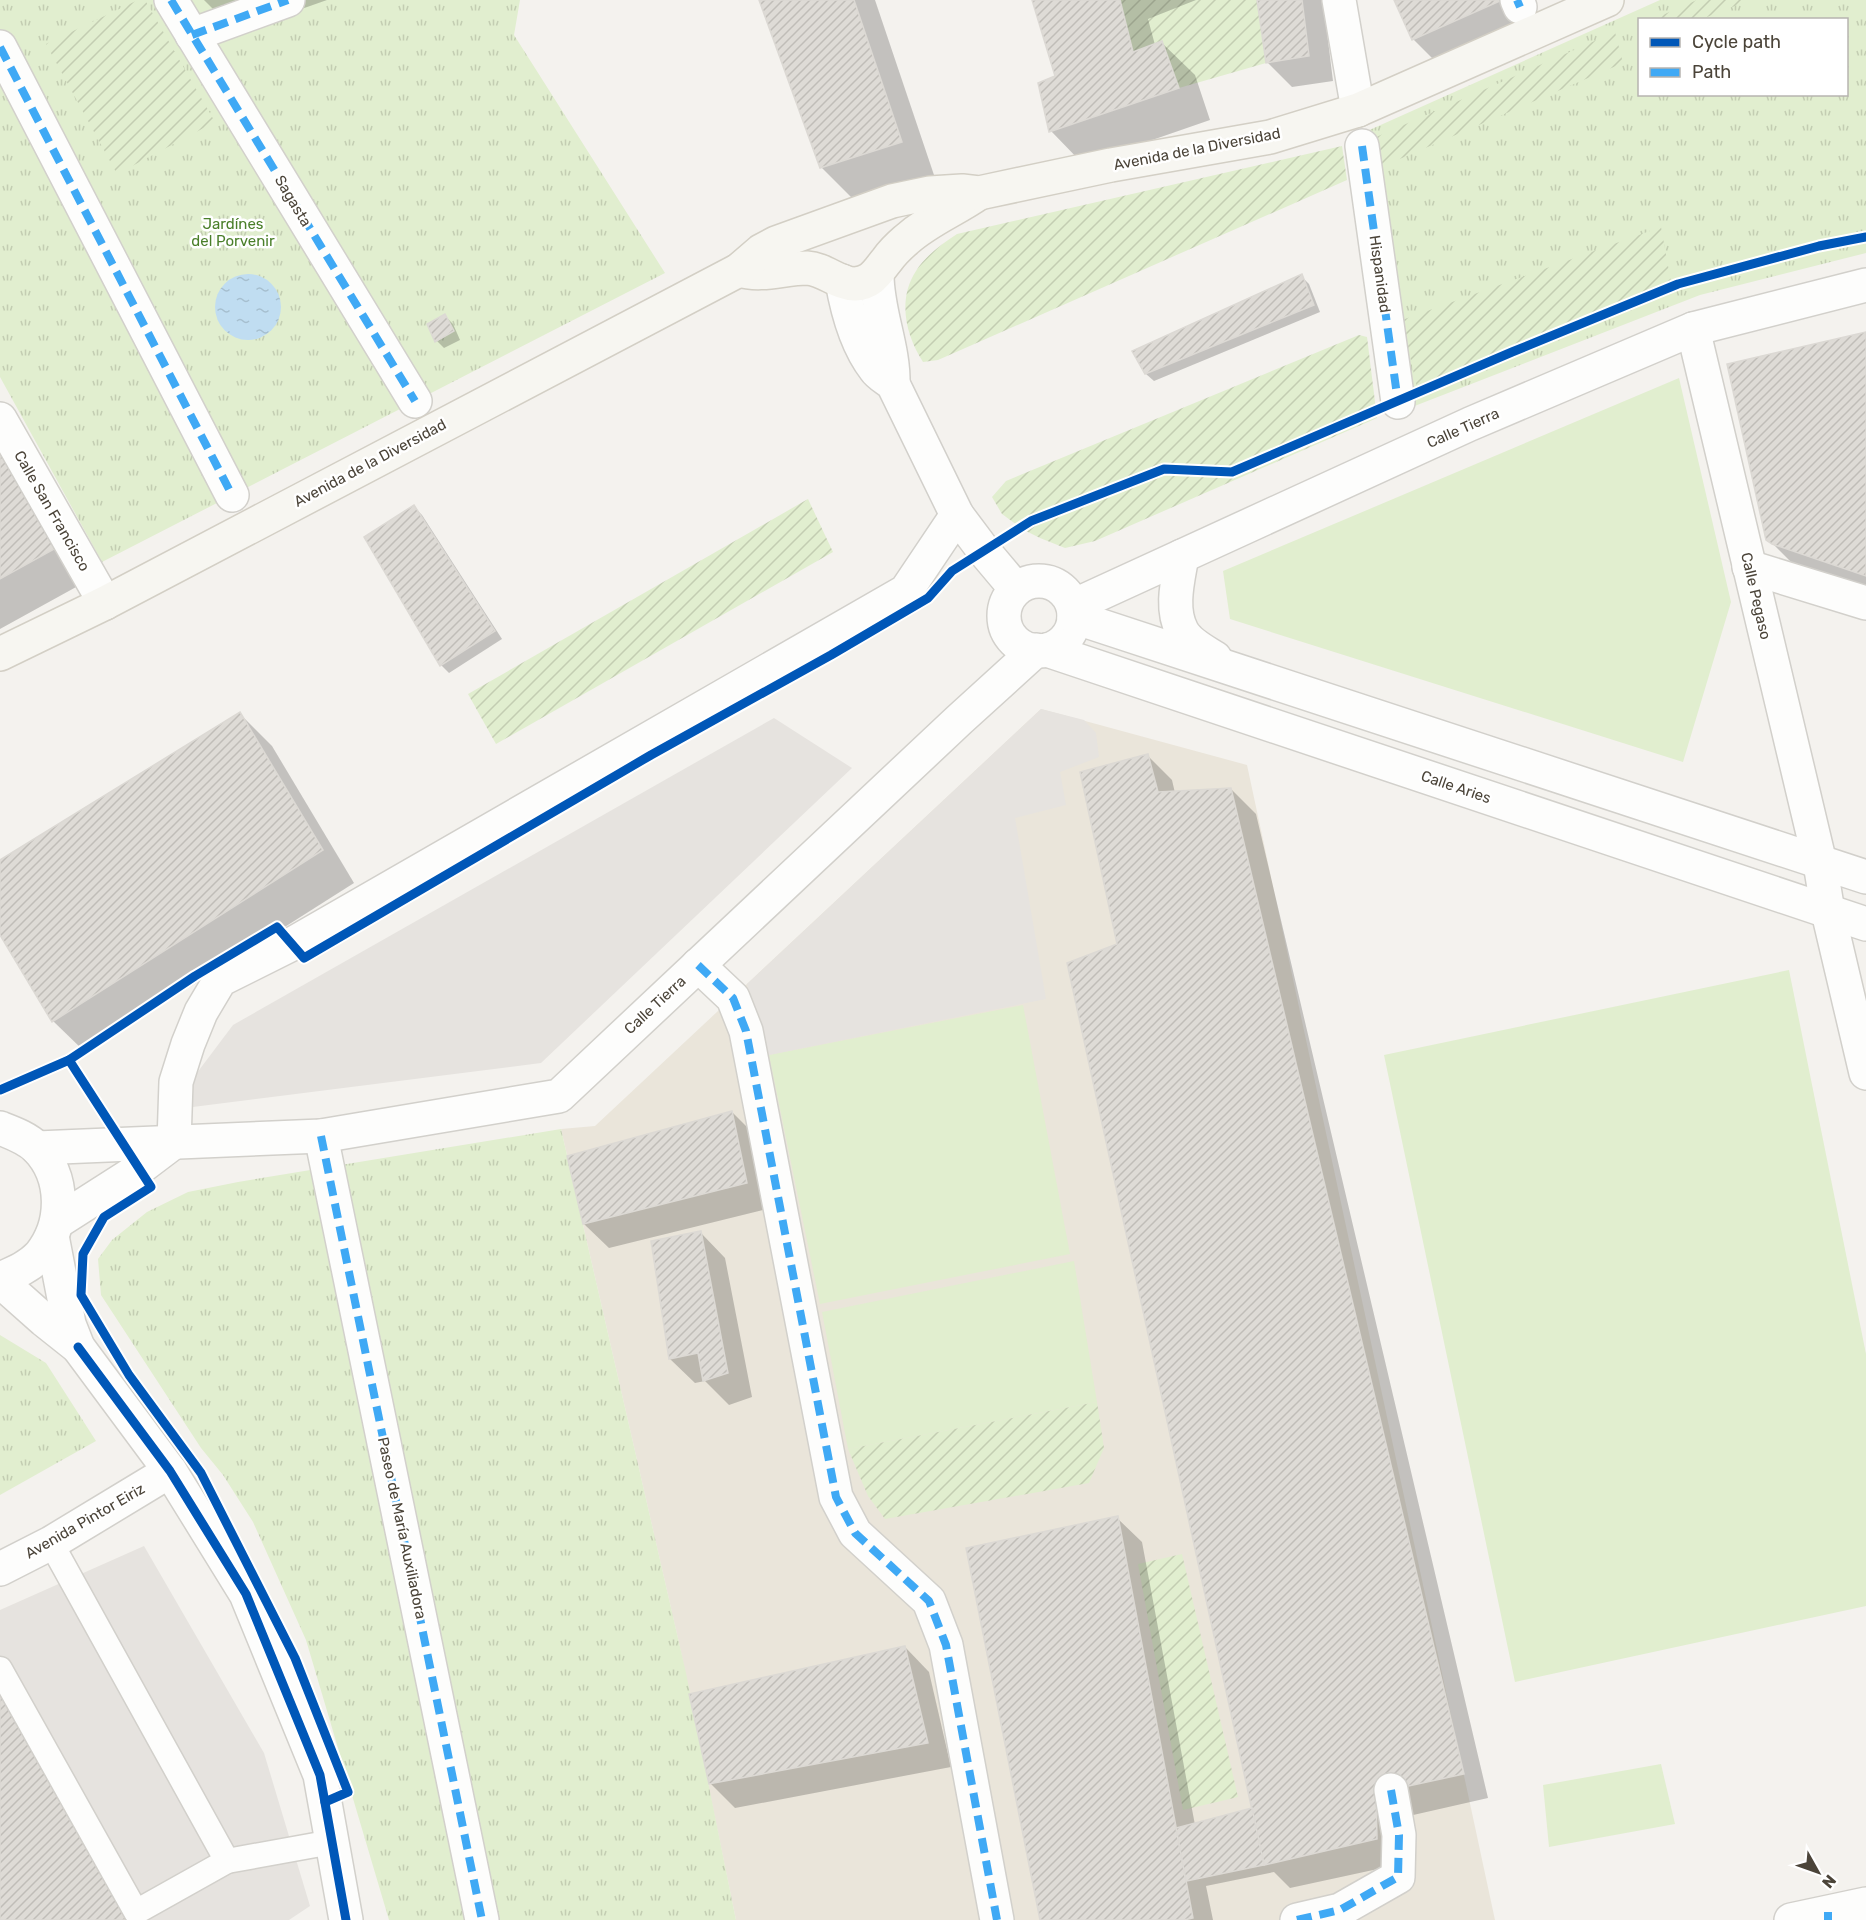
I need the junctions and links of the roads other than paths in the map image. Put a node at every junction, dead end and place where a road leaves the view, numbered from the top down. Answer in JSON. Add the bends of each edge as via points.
{"nodes":[{"id":1,"x":171,"y":0,"type":"edge"},
{"id":2,"x":288,"y":0,"type":"edge"},
{"id":3,"x":1340,"y":0,"type":"edge"},
{"id":4,"x":1607,"y":0,"type":"edge"},
{"id":5,"x":192,"y":35,"type":"junction"},
{"id":6,"x":0,"y":47,"type":"edge"},
{"id":7,"x":1358,"y":110,"type":"junction"},
{"id":8,"x":1362,"y":146,"type":"dead end"},
{"id":9,"x":979,"y":193,"type":"junction"},
{"id":10,"x":844,"y":220,"type":"junction"},
{"id":11,"x":882,"y":268,"type":"junction"},
{"id":12,"x":739,"y":270,"type":"junction"},
{"id":13,"x":837,"y":278,"type":"junction"},
{"id":14,"x":1866,"y":285,"type":"edge"},
{"id":15,"x":1693,"y":329,"type":"junction"},
{"id":16,"x":892,"y":384,"type":"junction"},
{"id":17,"x":415,"y":401,"type":"dead end"},
{"id":18,"x":1398,"y":402,"type":"dead end"},
{"id":19,"x":0,"y":419,"type":"edge"},
{"id":20,"x":232,"y":495,"type":"dead end"},
{"id":21,"x":957,"y":515,"type":"junction"},
{"id":22,"x":1182,"y":556,"type":"junction"},
{"id":23,"x":1749,"y":567,"type":"junction"},
{"id":24,"x":1016,"y":590,"type":"junction"},
{"id":25,"x":105,"y":603,"type":"junction"},
{"id":26,"x":1866,"y":603,"type":"edge"},
{"id":27,"x":1073,"y":612,"type":"junction"},
{"id":28,"x":1041,"y":650,"type":"junction"},
{"id":29,"x":0,"y":654,"type":"edge"},
{"id":30,"x":1231,"y":669,"type":"junction"},
{"id":31,"x":1820,"y":863,"type":"junction"},
{"id":32,"x":1866,"y":877,"type":"edge"},
{"id":33,"x":1828,"y":912,"type":"junction"},
{"id":34,"x":1866,"y":924,"type":"edge"},
{"id":35,"x":698,"y":965,"type":"junction"},
{"id":36,"x":1866,"y":1073,"type":"edge"},
{"id":37,"x":0,"y":1128,"type":"edge"},
{"id":38,"x":321,"y":1136,"type":"junction"},
{"id":39,"x":174,"y":1143,"type":"junction"},
{"id":40,"x":37,"y":1148,"type":"junction"},
{"id":41,"x":54,"y":1229,"type":"junction"},
{"id":42,"x":0,"y":1280,"type":"edge"},
{"id":43,"x":78,"y":1347,"type":"junction"},
{"id":44,"x":170,"y":1471,"type":"junction"},
{"id":45,"x":51,"y":1543,"type":"junction"},
{"id":46,"x":0,"y":1569,"type":"edge"},
{"id":47,"x":0,"y":1669,"type":"edge"},
{"id":48,"x":1392,"y":1790,"type":"dead end"},
{"id":49,"x":332,"y":1842,"type":"junction"},
{"id":50,"x":227,"y":1861,"type":"junction"},
{"id":51,"x":1866,"y":1904,"type":"edge"},
{"id":52,"x":1828,"y":1916,"type":"edge"},
{"id":53,"x":344,"y":1919,"type":"edge"},
{"id":54,"x":482,"y":1920,"type":"edge"},
{"id":55,"x":997,"y":1920,"type":"edge"},
{"id":56,"x":1297,"y":1920,"type":"edge"},
{"id":57,"x":1791,"y":1920,"type":"edge"}],
"edges":[{"from":1,"to":5,"type":"street","name":"Sagasta"},
{"from":2,"to":5,"type":"street"},
{"from":3,"to":7,"type":"street"},
{"from":4,"to":7,"type":"main road","name":"Avenida de la Diversidad"},
{"from":5,"to":17,"type":"street","name":"Sagasta"},
{"from":6,"to":20,"type":"street"},
{"from":7,"to":9,"type":"main road","name":"Avenida de la Diversidad","via":[[1270,137]]},
{"from":8,"to":18,"type":"street","name":"Hispanidad"},
{"from":9,"to":10,"type":"main road","name":"Avenida de la Diversidad","via":[[930,193],[892,201]]},
{"from":9,"to":11,"type":"main road","name":"Avenida de la Diversidad","via":[[906,240]]},
{"from":10,"to":11,"type":"main road","via":[[866,218],[882,230],[888,250]]},
{"from":10,"to":12,"type":"main road","name":"Avenida de la Diversidad","via":[[776,243]]},
{"from":10,"to":13,"type":"main road","via":[[825,232],[821,244],[824,267]]},
{"from":11,"to":13,"type":"main road","via":[[864,282],[854,284]]},
{"from":11,"to":16,"type":"street","via":[[879,307],[893,364]]},
{"from":12,"to":13,"type":"main road","via":[[753,274],[805,268]]},
{"from":12,"to":25,"type":"main road","name":"Avenida de la Diversidad"},
{"from":13,"to":16,"type":"street","via":[[859,339],[875,369]]},
{"from":14,"to":15,"type":"street","name":"Calle Tierra"},
{"from":15,"to":22,"type":"street","name":"Calle Tierra","via":[[1470,424]]},
{"from":15,"to":23,"type":"street","name":"Calle Pegaso"},
{"from":16,"to":21,"type":"street"},
{"from":19,"to":25,"type":"street","name":"Calle San Francisco"},
{"from":21,"to":24,"type":"street"},
{"from":21,"to":39,"type":"street","via":[[906,591],[292,944],[220,980],[201,1012],[176,1082]]},
{"from":22,"to":27,"type":"street","name":"Calle Tierra"},
{"from":22,"to":30,"type":"street","via":[[1176,609],[1182,632]]},
{"from":23,"to":26,"type":"street"},
{"from":23,"to":31,"type":"street","name":"Calle Pegaso"},
{"from":24,"to":27,"type":"street","via":[[1037,581],[1049,582],[1068,596]]},
{"from":24,"to":28,"type":"street","via":[[1009,599],[1005,621],[1008,632],[1024,647]]},
{"from":25,"to":29,"type":"main road","name":"Avenida de la Diversidad"},
{"from":27,"to":28,"type":"street","via":[[1072,628],[1066,638],[1057,646]]},
{"from":27,"to":30,"type":"street"},
{"from":28,"to":33,"type":"street","name":"Calle Aries"},
{"from":28,"to":35,"type":"street","name":"Calle Tierra","via":[[959,720]]},
{"from":30,"to":31,"type":"street"},
{"from":31,"to":32,"type":"street"},
{"from":31,"to":33,"type":"street","name":"Calle Pegaso"},
{"from":33,"to":34,"type":"street","name":"Calle Aries"},
{"from":33,"to":36,"type":"street"},
{"from":35,"to":38,"type":"street","name":"Calle Tierra","via":[[559,1096]]},
{"from":35,"to":55,"type":"street","via":[[733,998],[746,1031],[836,1497],[855,1533],[929,1601],[946,1645]]},
{"from":37,"to":40,"type":"street"},
{"from":38,"to":39,"type":"street","name":"Calle Tierra"},
{"from":38,"to":54,"type":"street","name":"Paseo de María Auxiliadora"},
{"from":39,"to":40,"type":"street","name":"Calle Tierra"},
{"from":39,"to":41,"type":"street"},
{"from":40,"to":41,"type":"street","via":[[52,1170],[59,1195]]},
{"from":41,"to":42,"type":"street","via":[[39,1256]]},
{"from":41,"to":43,"type":"street","via":[[69,1324]]},
{"from":42,"to":43,"type":"street"},
{"from":43,"to":44,"type":"street"},
{"from":44,"to":45,"type":"street","name":"Avenida Pintor Eiriz"},
{"from":44,"to":49,"type":"street","via":[[246,1594],[320,1774]]},
{"from":45,"to":46,"type":"street","name":"Avenida Pintor Eiriz"},
{"from":45,"to":50,"type":"lane"},
{"from":47,"to":50,"type":"lane","via":[[136,1912]]},
{"from":48,"to":56,"type":"street","via":[[1399,1835],[1398,1877],[1341,1910]]},
{"from":49,"to":50,"type":"lane"},
{"from":49,"to":53,"type":"street"},
{"from":51,"to":52,"type":"street"},
{"from":52,"to":57,"type":"street"}]}
